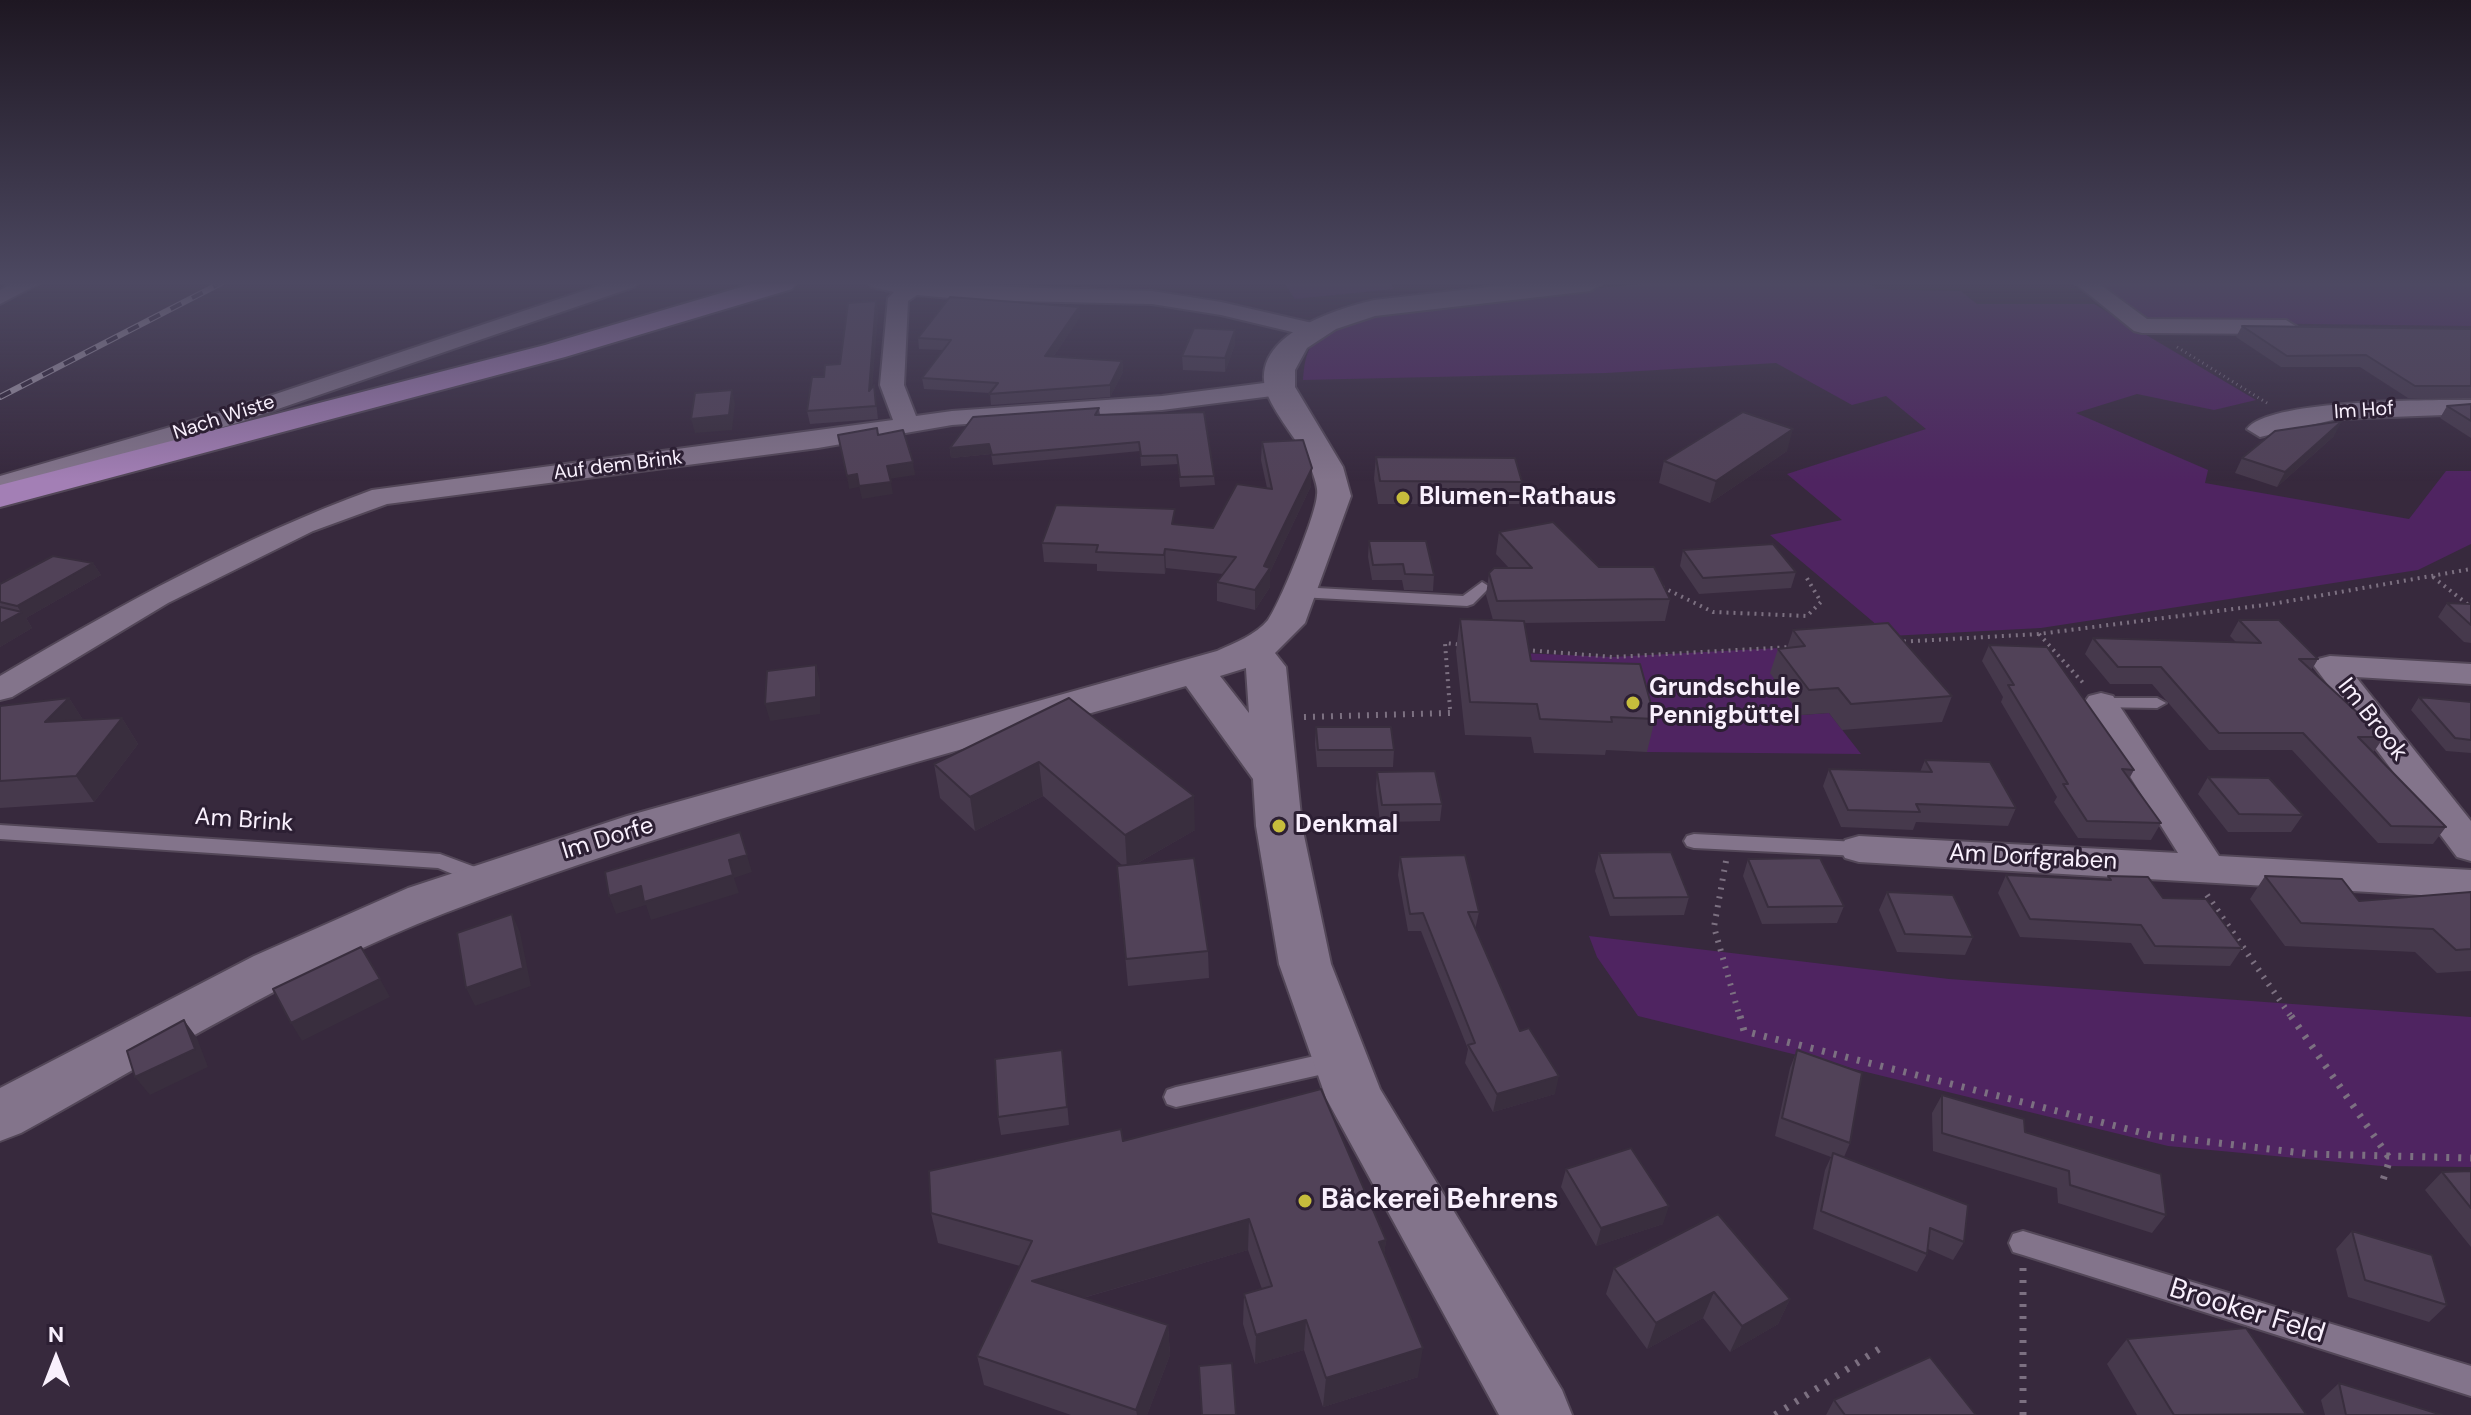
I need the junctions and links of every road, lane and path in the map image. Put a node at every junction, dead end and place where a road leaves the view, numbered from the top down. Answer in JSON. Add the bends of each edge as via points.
{"nodes":[{"id":1,"x":432,"y":349,"type":"edge"},
{"id":2,"x":562,"y":349,"type":"edge"},
{"id":3,"x":894,"y":349,"type":"edge"},
{"id":4,"x":1291,"y":349,"type":"edge"},
{"id":5,"x":2180,"y":349,"type":"edge"},
{"id":6,"x":1280,"y":388,"type":"junction"},
{"id":7,"x":2471,"y":407,"type":"edge"},
{"id":8,"x":2293,"y":417,"type":"junction"},
{"id":9,"x":907,"y":425,"type":"junction"},
{"id":10,"x":2260,"y":429,"type":"dead end"},
{"id":11,"x":0,"y":484,"type":"edge"},
{"id":12,"x":0,"y":496,"type":"edge"},
{"id":13,"x":2471,"y":569,"type":"edge"},
{"id":14,"x":1805,"y":575,"type":"dead end"},
{"id":15,"x":2432,"y":576,"type":"junction"},
{"id":16,"x":1648,"y":584,"type":"edge"},
{"id":17,"x":1482,"y":587,"type":"dead end"},
{"id":18,"x":1299,"y":592,"type":"junction"},
{"id":19,"x":2471,"y":607,"type":"edge"},
{"id":20,"x":2039,"y":634,"type":"junction"},
{"id":21,"x":1886,"y":642,"type":"edge"},
{"id":22,"x":1476,"y":646,"type":"edge"},
{"id":23,"x":1794,"y":647,"type":"edge"},
{"id":24,"x":1521,"y":649,"type":"edge"},
{"id":25,"x":1251,"y":650,"type":"junction"},
{"id":26,"x":1195,"y":670,"type":"junction"},
{"id":27,"x":2471,"y":674,"type":"edge"},
{"id":28,"x":0,"y":690,"type":"edge"},
{"id":29,"x":2101,"y":703,"type":"junction"},
{"id":30,"x":2157,"y":703,"type":"dead end"},
{"id":31,"x":1271,"y":718,"type":"junction"},
{"id":32,"x":1272,"y":774,"type":"junction"},
{"id":33,"x":0,"y":832,"type":"edge"},
{"id":34,"x":1694,"y":841,"type":"dead end"},
{"id":35,"x":1750,"y":845,"type":"junction"},
{"id":36,"x":2471,"y":848,"type":"edge"},
{"id":37,"x":1859,"y":849,"type":"joint"},
{"id":38,"x":2198,"y":867,"type":"junction"},
{"id":39,"x":473,"y":884,"type":"junction"},
{"id":40,"x":2471,"y":884,"type":"edge"},
{"id":41,"x":1341,"y":1060,"type":"junction"},
{"id":42,"x":1176,"y":1097,"type":"dead end"},
{"id":43,"x":0,"y":1116,"type":"edge"},
{"id":44,"x":2471,"y":1158,"type":"edge"},
{"id":45,"x":2390,"y":1159,"type":"junction"},
{"id":46,"x":2383,"y":1180,"type":"dead end"},
{"id":47,"x":2023,"y":1243,"type":"joint"},
{"id":48,"x":1879,"y":1349,"type":"dead end"},
{"id":49,"x":2471,"y":1381,"type":"edge"},
{"id":50,"x":1537,"y":1415,"type":"edge"},
{"id":51,"x":1775,"y":1415,"type":"edge"},
{"id":52,"x":2023,"y":1415,"type":"edge"}],
"edges":[{"from":1,"to":11,"type":"street","name":"Nach Wiste","via":[[228,418]]},
{"from":2,"to":12,"type":"main road"},
{"from":3,"to":9,"type":"street","via":[[892,385]]},
{"from":4,"to":6,"type":"street","via":[[1283,362]]},
{"from":5,"to":8,"type":"path"},
{"from":6,"to":9,"type":"street","name":"Auf dem Brink"},
{"from":6,"to":18,"type":"street","name":"Im Dorfe","via":[[1325,462],[1334,495]]},
{"from":7,"to":8,"type":"street","name":"Im Hof"},
{"from":8,"to":10,"type":"street","name":"Im Hof"},
{"from":9,"to":28,"type":"street","name":"Auf dem Brink","via":[[382,496],[303,525],[157,597]]},
{"from":13,"to":15,"type":"path"},
{"from":14,"to":16,"type":"path","via":[[1821,602],[1807,616],[1735,616],[1697,607],[1663,584]]},
{"from":15,"to":19,"type":"path"},
{"from":15,"to":20,"type":"path","via":[[2272,604]]},
{"from":17,"to":18,"type":"lane","via":[[1467,601]]},
{"from":18,"to":25,"type":"street","name":"Im Dorfe","via":[[1285,623],[1269,641]]},
{"from":20,"to":21,"type":"path"},
{"from":20,"to":29,"type":"path"},
{"from":22,"to":31,"type":"path","via":[[1445,643],[1450,713]]},
{"from":23,"to":24,"type":"path","via":[[1613,657]]},
{"from":25,"to":26,"type":"street","name":"Im Dorfe"},
{"from":25,"to":31,"type":"street","via":[[1266,667]]},
{"from":26,"to":32,"type":"street"},
{"from":26,"to":39,"type":"street","name":"Im Dorfe","via":[[644,827]]},
{"from":27,"to":36,"type":"street","name":"Im Brook","via":[[2330,666]]},
{"from":29,"to":30,"type":"lane"},
{"from":29,"to":38,"type":"street"},
{"from":31,"to":32,"type":"street"},
{"from":32,"to":41,"type":"street","via":[[1305,964]]},
{"from":33,"to":39,"type":"lane","name":"Am Brink","via":[[440,861],[468,872]]},
{"from":34,"to":35,"type":"lane"},
{"from":35,"to":37,"type":"lane"},
{"from":35,"to":45,"type":"path","via":[[1724,863],[1714,927],[1744,1031],[2151,1135]]},
{"from":37,"to":38,"type":"street","name":"Am Dorfgraben"},
{"from":38,"to":40,"type":"street","name":"Am Dorfgraben"},
{"from":38,"to":45,"type":"path"},
{"from":39,"to":43,"type":"street","name":"Im Dorfe","via":[[272,970]]},
{"from":41,"to":42,"type":"lane"},
{"from":41,"to":50,"type":"street","via":[[1355,1098]]},
{"from":44,"to":45,"type":"path"},
{"from":45,"to":46,"type":"path"},
{"from":47,"to":49,"type":"lane","name":"Brooker Feld"},
{"from":47,"to":52,"type":"path"},
{"from":48,"to":51,"type":"path"}]}
